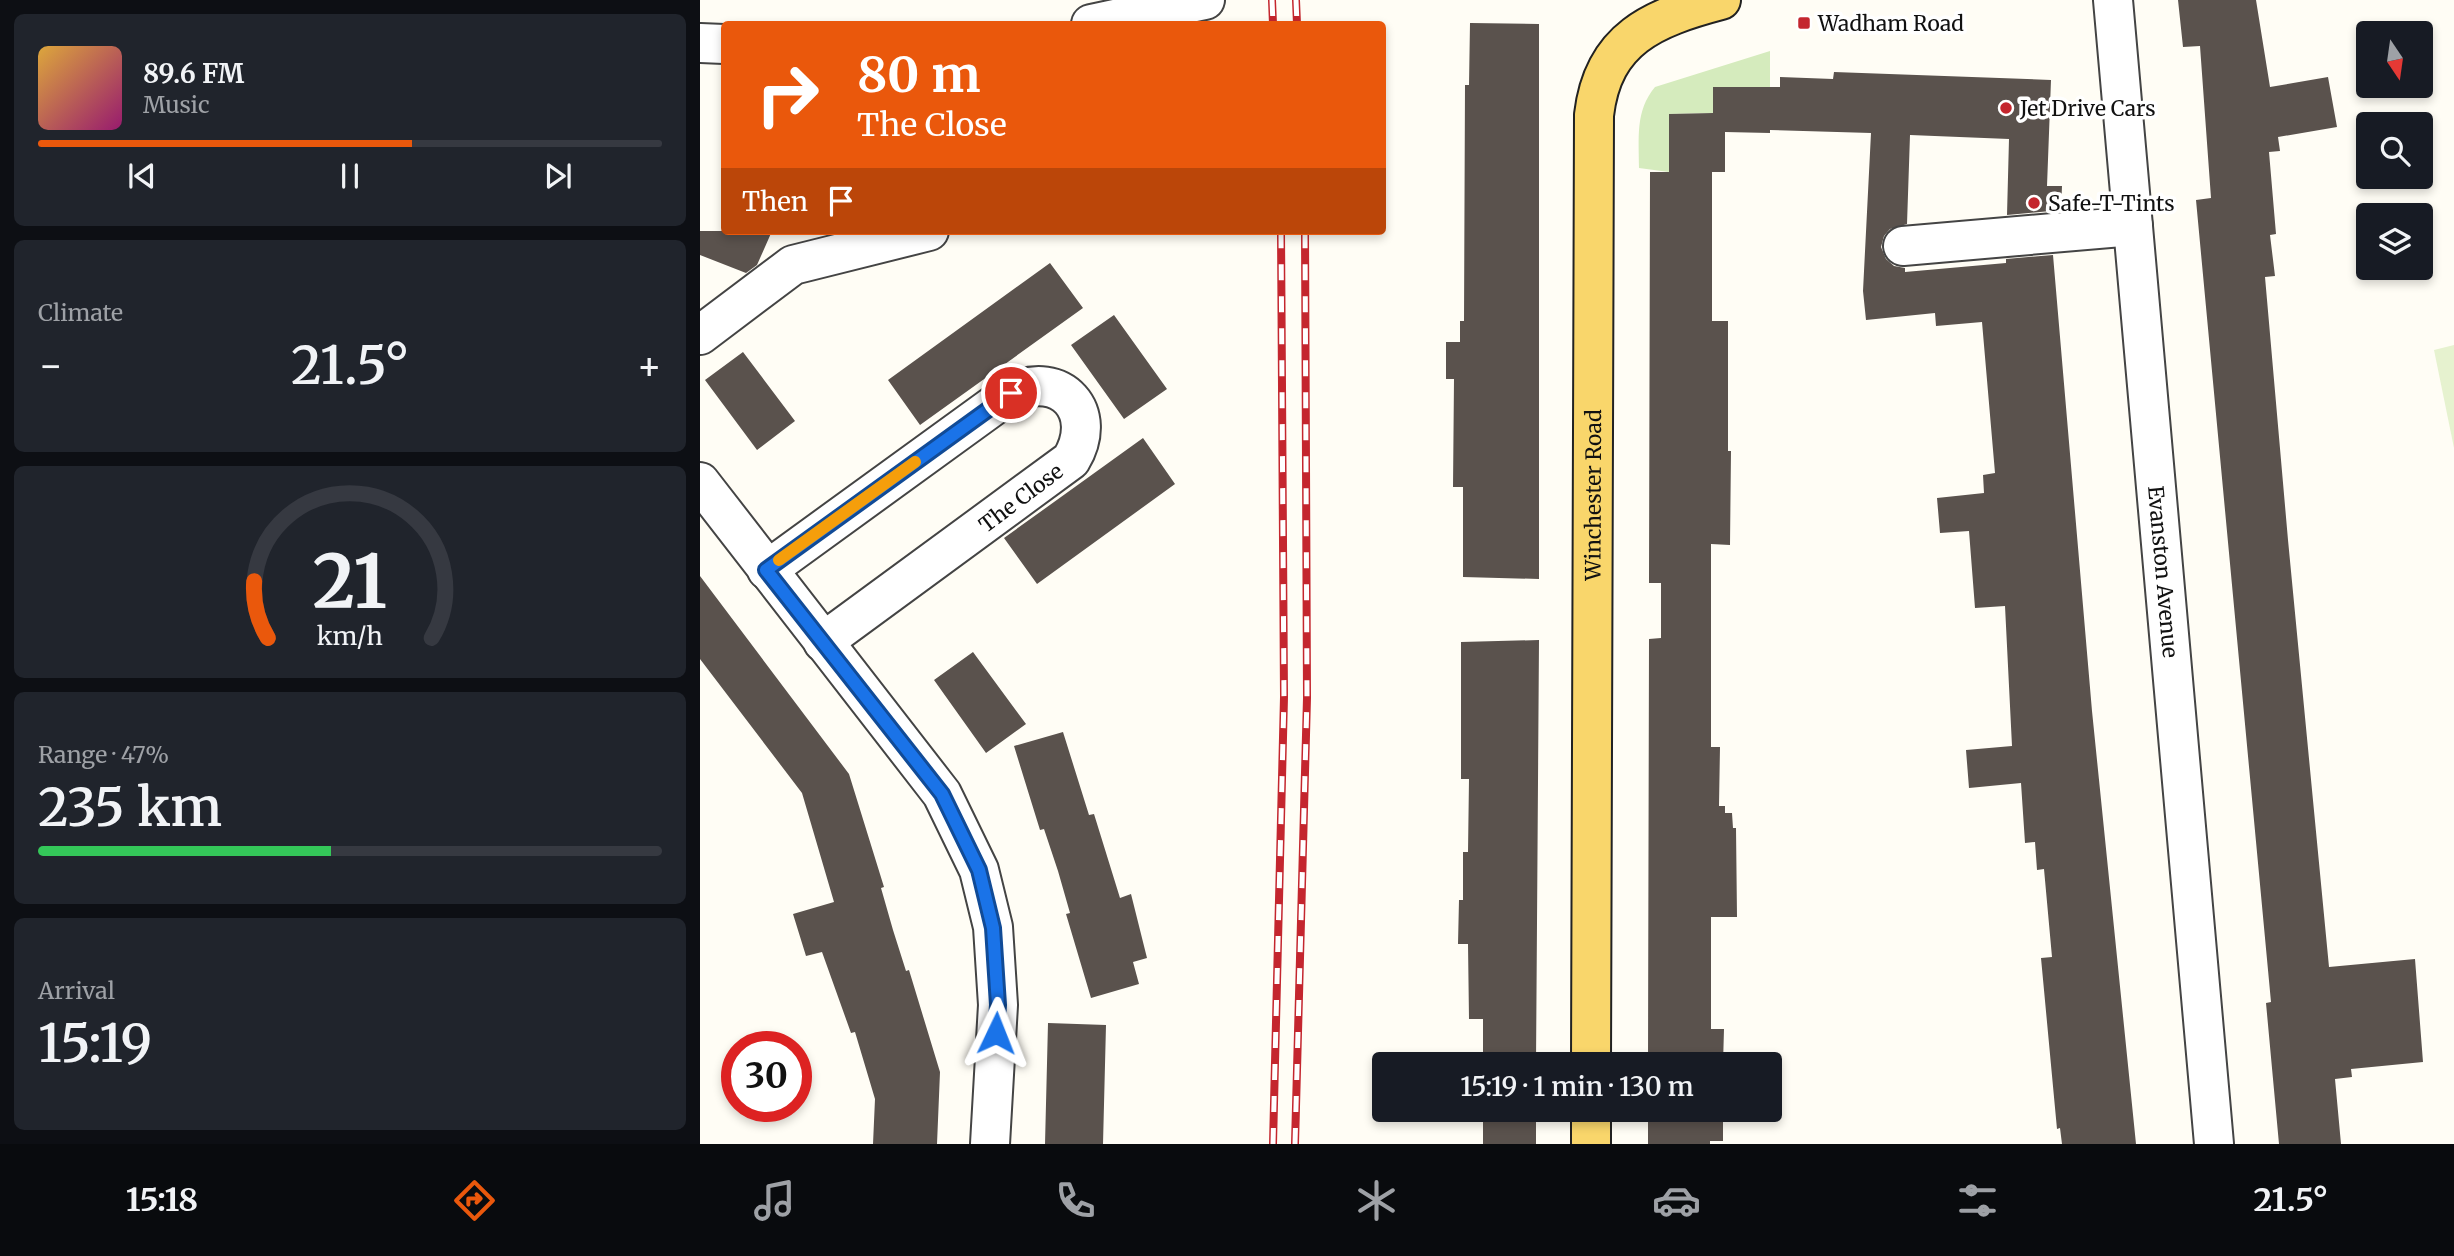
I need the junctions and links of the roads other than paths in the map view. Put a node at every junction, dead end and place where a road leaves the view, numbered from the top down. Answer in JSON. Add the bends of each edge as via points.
{"nodes":[{"id":1,"x":1205,"y":0,"type":"edge"},
{"id":2,"x":1721,"y":0,"type":"edge"},
{"id":3,"x":2113,"y":0,"type":"edge"},
{"id":4,"x":1105,"y":21,"type":"edge"},
{"id":5,"x":2133,"y":226,"type":"junction"},
{"id":6,"x":913,"y":235,"type":"edge"},
{"id":7,"x":1903,"y":246,"type":"dead end"},
{"id":8,"x":700,"y":335,"type":"edge"},
{"id":9,"x":700,"y":482,"type":"edge"},
{"id":10,"x":766,"y":570,"type":"junction"},
{"id":11,"x":823,"y":642,"type":"junction"},
{"id":12,"x":1591,"y":1052,"type":"edge"},
{"id":13,"x":1591,"y":1122,"type":"edge"},
{"id":14,"x":990,"y":1144,"type":"edge"},
{"id":15,"x":1591,"y":1144,"type":"edge"},
{"id":16,"x":2214,"y":1144,"type":"edge"}],
"edges":[{"from":1,"to":4,"type":"street"},
{"from":2,"to":12,"type":"main road","name":"Winchester Road","via":[[1663,19],[1618,50],[1597,85]]},
{"from":3,"to":5,"type":"street","name":"Evanston Avenue"},
{"from":5,"to":7,"type":"street"},
{"from":5,"to":16,"type":"street","name":"Evanston Avenue"},
{"from":6,"to":8,"type":"street","via":[[793,265]]},
{"from":9,"to":10,"type":"street"},
{"from":10,"to":11,"type":"street"},
{"from":10,"to":11,"type":"street","name":"The Close","via":[[1011,393],[1041,384],[1070,399],[1083,429],[1071,460]]},
{"from":11,"to":14,"type":"street","via":[[942,794],[979,870],[993,928],[998,1005]]},
{"from":13,"to":15,"type":"main road"}]}
